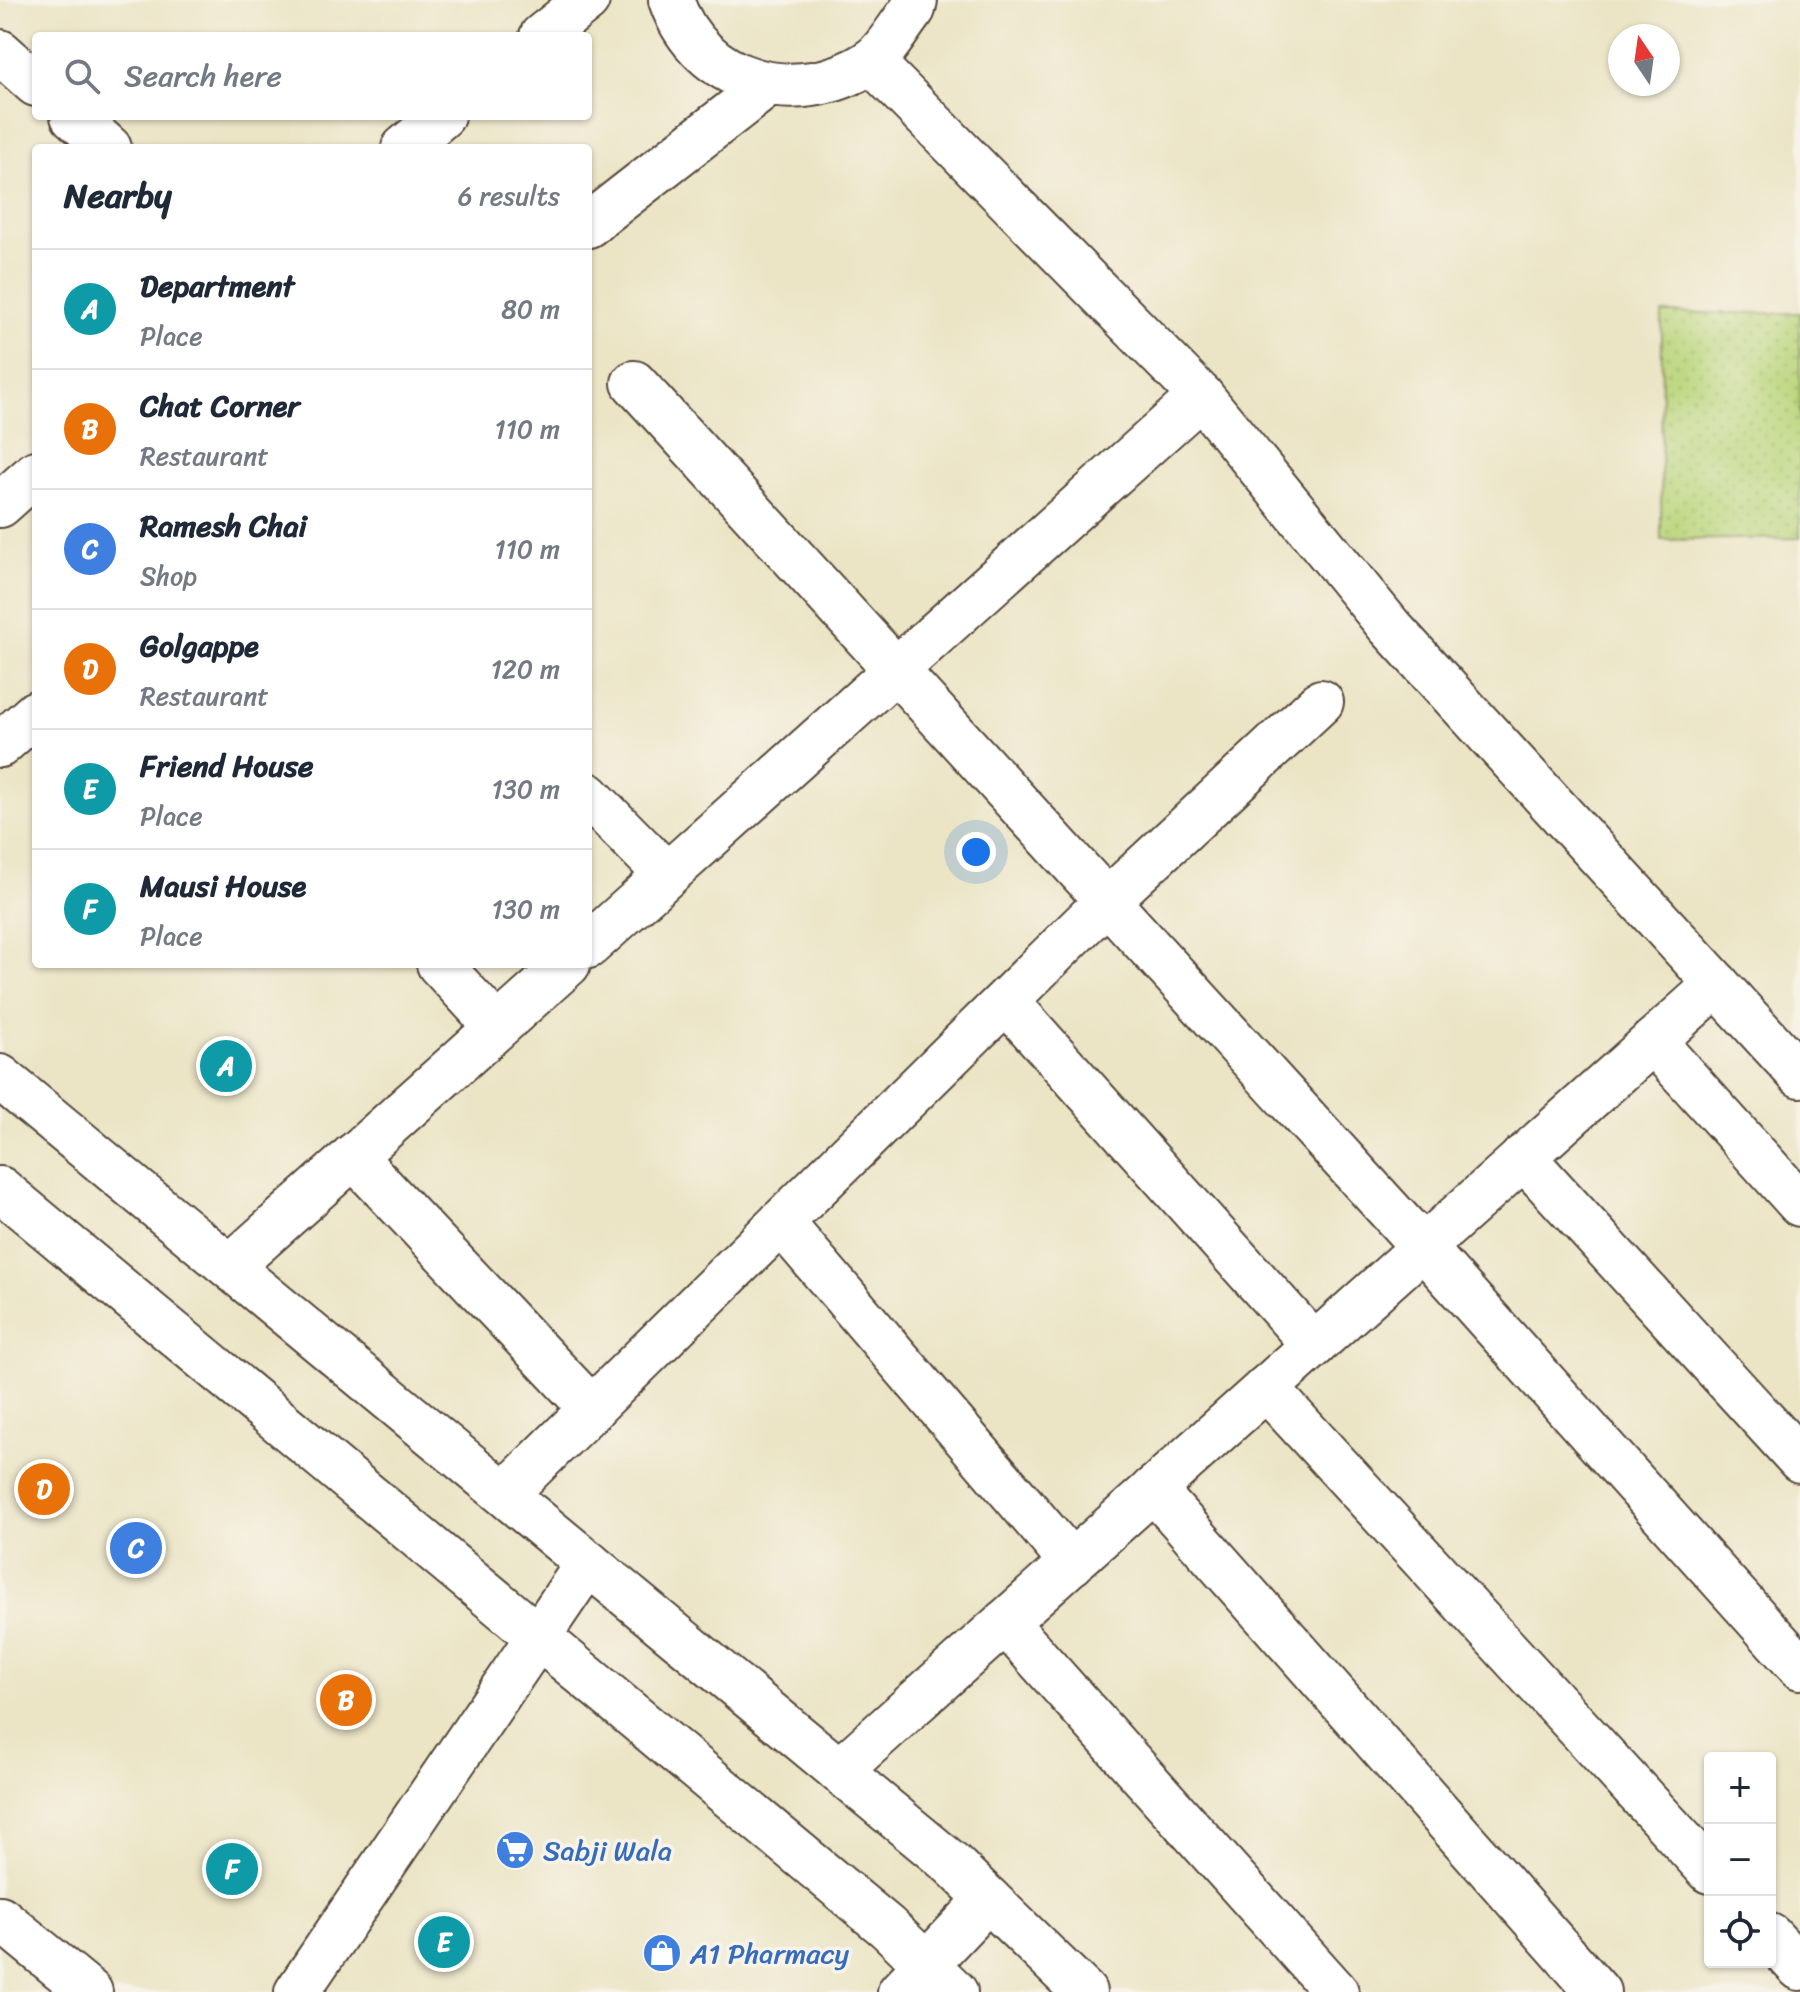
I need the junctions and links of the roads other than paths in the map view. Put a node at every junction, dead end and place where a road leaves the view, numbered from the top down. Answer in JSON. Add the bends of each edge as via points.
{"nodes":[{"id":1,"x":671,"y":0,"type":"edge"},
{"id":2,"x":915,"y":0,"type":"edge"},
{"id":3,"x":577,"y":3,"type":"edge"},
{"id":4,"x":546,"y":32,"type":"edge"},
{"id":5,"x":0,"y":52,"type":"edge"},
{"id":6,"x":871,"y":61,"type":"junction"},
{"id":7,"x":32,"y":80,"type":"edge"},
{"id":8,"x":766,"y":86,"type":"junction"},
{"id":9,"x":78,"y":120,"type":"edge"},
{"id":10,"x":437,"y":120,"type":"edge"},
{"id":11,"x":104,"y":144,"type":"edge"},
{"id":12,"x":409,"y":144,"type":"edge"},
{"id":13,"x":592,"y":222,"type":"edge"},
{"id":14,"x":634,"y":383,"type":"dead end"},
{"id":15,"x":1201,"y":396,"type":"junction"},
{"id":16,"x":32,"y":477,"type":"edge"},
{"id":17,"x":0,"y":505,"type":"edge"},
{"id":18,"x":895,"y":670,"type":"junction"},
{"id":19,"x":1321,"y":702,"type":"dead end"},
{"id":20,"x":32,"y":717,"type":"edge"},
{"id":21,"x":0,"y":745,"type":"edge"},
{"id":22,"x":592,"y":799,"type":"edge"},
{"id":23,"x":667,"y":875,"type":"junction"},
{"id":24,"x":1107,"y":901,"type":"junction"},
{"id":25,"x":592,"y":942,"type":"edge"},
{"id":26,"x":443,"y":968,"type":"edge"},
{"id":27,"x":563,"y":968,"type":"edge"},
{"id":28,"x":1717,"y":984,"type":"junction"},
{"id":29,"x":1007,"y":1002,"type":"junction"},
{"id":30,"x":497,"y":1027,"type":"junction"},
{"id":31,"x":1653,"y":1041,"type":"junction"},
{"id":32,"x":1800,"y":1075,"type":"edge"},
{"id":33,"x":0,"y":1077,"type":"edge"},
{"id":34,"x":353,"y":1156,"type":"junction"},
{"id":35,"x":1523,"y":1157,"type":"junction"},
{"id":36,"x":0,"y":1189,"type":"edge"},
{"id":37,"x":1800,"y":1204,"type":"edge"},
{"id":38,"x":781,"y":1222,"type":"junction"},
{"id":39,"x":1423,"y":1247,"type":"junction"},
{"id":40,"x":231,"y":1266,"type":"junction"},
{"id":41,"x":1314,"y":1345,"type":"junction"},
{"id":42,"x":1266,"y":1388,"type":"junction"},
{"id":43,"x":592,"y":1409,"type":"junction"},
{"id":44,"x":1800,"y":1460,"type":"edge"},
{"id":45,"x":1153,"y":1489,"type":"junction"},
{"id":46,"x":506,"y":1493,"type":"junction"},
{"id":47,"x":588,"y":1563,"type":"junction"},
{"id":48,"x":1072,"y":1563,"type":"junction"},
{"id":49,"x":1005,"y":1622,"type":"junction"},
{"id":50,"x":538,"y":1637,"type":"junction"},
{"id":51,"x":1800,"y":1667,"type":"edge"},
{"id":52,"x":839,"y":1771,"type":"junction"},
{"id":53,"x":1704,"y":1864,"type":"edge"},
{"id":54,"x":988,"y":1899,"type":"junction"},
{"id":55,"x":0,"y":1918,"type":"edge"},
{"id":56,"x":1776,"y":1942,"type":"edge"},
{"id":57,"x":1800,"y":1968,"type":"edge"},
{"id":58,"x":927,"y":1983,"type":"edge"},
{"id":59,"x":90,"y":1992,"type":"edge"},
{"id":60,"x":297,"y":1992,"type":"edge"},
{"id":61,"x":1084,"y":1992,"type":"edge"},
{"id":62,"x":1336,"y":1992,"type":"edge"},
{"id":63,"x":1598,"y":1992,"type":"edge"}],
"edges":[{"from":1,"to":8,"type":"street","via":[[699,48],[729,71]]},
{"from":2,"to":6,"type":"street"},
{"from":3,"to":4,"type":"street"},
{"from":5,"to":7,"type":"street"},
{"from":6,"to":8,"type":"street","via":[[815,85]]},
{"from":6,"to":15,"type":"street"},
{"from":8,"to":13,"type":"street"},
{"from":9,"to":11,"type":"street"},
{"from":10,"to":12,"type":"street"},
{"from":14,"to":18,"type":"street"},
{"from":15,"to":18,"type":"street"},
{"from":15,"to":28,"type":"street","via":[[1389,626]]},
{"from":16,"to":17,"type":"street"},
{"from":18,"to":23,"type":"street"},
{"from":18,"to":24,"type":"street"},
{"from":19,"to":24,"type":"street"},
{"from":20,"to":21,"type":"street"},
{"from":22,"to":23,"type":"street"},
{"from":23,"to":25,"type":"street"},
{"from":24,"to":29,"type":"street"},
{"from":24,"to":39,"type":"street"},
{"from":26,"to":30,"type":"street"},
{"from":27,"to":30,"type":"street"},
{"from":28,"to":31,"type":"street"},
{"from":28,"to":32,"type":"street"},
{"from":29,"to":38,"type":"street"},
{"from":29,"to":41,"type":"street"},
{"from":30,"to":34,"type":"street"},
{"from":31,"to":35,"type":"street"},
{"from":31,"to":37,"type":"street"},
{"from":33,"to":40,"type":"street"},
{"from":34,"to":40,"type":"street"},
{"from":34,"to":43,"type":"street"},
{"from":35,"to":39,"type":"street"},
{"from":35,"to":44,"type":"street"},
{"from":36,"to":50,"type":"street"},
{"from":38,"to":43,"type":"street"},
{"from":38,"to":48,"type":"street"},
{"from":39,"to":41,"type":"street"},
{"from":39,"to":51,"type":"street"},
{"from":40,"to":46,"type":"street"},
{"from":41,"to":42,"type":"street"},
{"from":42,"to":45,"type":"street"},
{"from":42,"to":53,"type":"street"},
{"from":43,"to":46,"type":"street"},
{"from":45,"to":48,"type":"street"},
{"from":45,"to":63,"type":"street"},
{"from":46,"to":47,"type":"street"},
{"from":47,"to":50,"type":"street"},
{"from":47,"to":52,"type":"street"},
{"from":48,"to":49,"type":"street"},
{"from":49,"to":52,"type":"street"},
{"from":49,"to":62,"type":"street"},
{"from":50,"to":58,"type":"street","via":[[887,1927]]},
{"from":50,"to":60,"type":"street"},
{"from":52,"to":54,"type":"street"},
{"from":54,"to":58,"type":"street"},
{"from":54,"to":61,"type":"street"},
{"from":55,"to":59,"type":"street"},
{"from":56,"to":57,"type":"street"}]}
